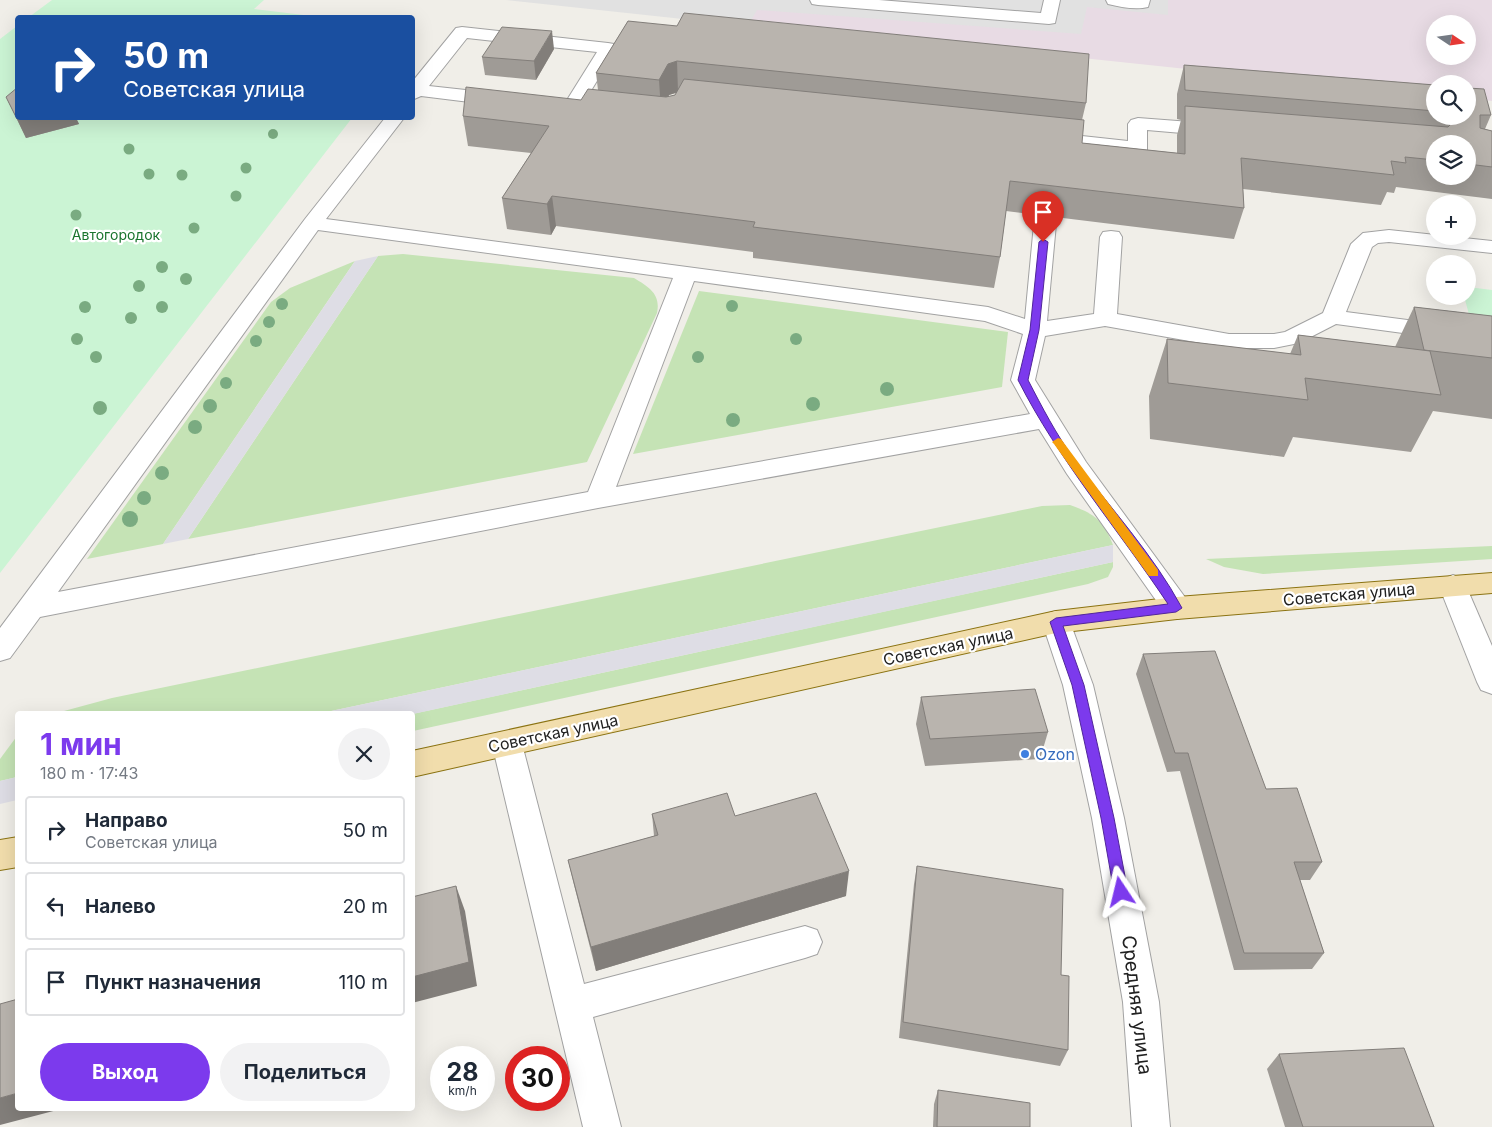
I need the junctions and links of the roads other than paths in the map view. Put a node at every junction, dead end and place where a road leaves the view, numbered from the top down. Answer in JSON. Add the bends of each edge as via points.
{"nodes":[{"id":1,"x":818,"y":0,"type":"edge"},
{"id":2,"x":1052,"y":0,"type":"edge"},
{"id":3,"x":1114,"y":0,"type":"edge"},
{"id":4,"x":1142,"y":0,"type":"edge"},
{"id":5,"x":415,"y":91,"type":"edge"},
{"id":6,"x":415,"y":92,"type":"edge"},
{"id":7,"x":522,"y":102,"type":"edge"},
{"id":8,"x":551,"y":106,"type":"edge"},
{"id":9,"x":571,"y":108,"type":"junction"},
{"id":10,"x":590,"y":110,"type":"edge"},
{"id":11,"x":393,"y":120,"type":"edge"},
{"id":12,"x":1237,"y":132,"type":"edge"},
{"id":13,"x":1030,"y":137,"type":"edge"},
{"id":14,"x":1137,"y":148,"type":"junction"},
{"id":15,"x":1137,"y":171,"type":"edge"},
{"id":16,"x":312,"y":223,"type":"junction"},
{"id":17,"x":1045,"y":224,"type":"dead end"},
{"id":18,"x":1111,"y":236,"type":"dead end"},
{"id":19,"x":1492,"y":247,"type":"edge"},
{"id":20,"x":686,"y":274,"type":"junction"},
{"id":21,"x":1333,"y":317,"type":"junction"},
{"id":22,"x":1105,"y":319,"type":"junction"},
{"id":23,"x":1035,"y":330,"type":"junction"},
{"id":24,"x":1492,"y":338,"type":"edge"},
{"id":25,"x":1044,"y":420,"type":"junction"},
{"id":26,"x":598,"y":499,"type":"junction"},
{"id":27,"x":1492,"y":583,"type":"edge"},
{"id":28,"x":1453,"y":586,"type":"junction"},
{"id":29,"x":30,"y":608,"type":"junction"},
{"id":30,"x":1176,"y":608,"type":"junction"},
{"id":31,"x":1056,"y":622,"type":"junction"},
{"id":32,"x":0,"y":650,"type":"edge"},
{"id":33,"x":1492,"y":680,"type":"edge"},
{"id":34,"x":507,"y":744,"type":"junction"},
{"id":35,"x":415,"y":763,"type":"edge"},
{"id":36,"x":15,"y":852,"type":"edge"},
{"id":37,"x":0,"y":855,"type":"edge"},
{"id":38,"x":805,"y":942,"type":"dead end"},
{"id":39,"x":571,"y":1005,"type":"junction"},
{"id":40,"x":602,"y":1127,"type":"edge"},
{"id":41,"x":1151,"y":1127,"type":"edge"}],
"edges":[{"from":1,"to":2,"type":"street","via":[[1049,19]]},
{"from":3,"to":4,"type":"street","via":[[1142,3]]},
{"from":5,"to":9,"type":"street","via":[[462,32],[608,48]]},
{"from":6,"to":7,"type":"street"},
{"from":8,"to":9,"type":"street"},
{"from":9,"to":10,"type":"street"},
{"from":11,"to":16,"type":"street"},
{"from":12,"to":14,"type":"street","via":[[1138,124]]},
{"from":13,"to":14,"type":"street"},
{"from":14,"to":15,"type":"street"},
{"from":16,"to":20,"type":"street"},
{"from":16,"to":29,"type":"street"},
{"from":17,"to":23,"type":"street"},
{"from":18,"to":22,"type":"street"},
{"from":19,"to":21,"type":"street","via":[[1389,236],[1368,238],[1362,244]]},
{"from":20,"to":23,"type":"street","via":[[988,314]]},
{"from":20,"to":26,"type":"street"},
{"from":21,"to":22,"type":"street","via":[[1291,338],[1247,343]]},
{"from":21,"to":24,"type":"street"},
{"from":22,"to":23,"type":"street"},
{"from":23,"to":25,"type":"street","via":[[1023,380]]},
{"from":25,"to":26,"type":"street"},
{"from":25,"to":30,"type":"street"},
{"from":26,"to":29,"type":"street"},
{"from":27,"to":28,"type":"main road","name":"Советская улица"},
{"from":28,"to":30,"type":"main road","name":"Советская улица"},
{"from":28,"to":33,"type":"street"},
{"from":29,"to":32,"type":"street"},
{"from":30,"to":31,"type":"main road","name":"Советская улица"},
{"from":31,"to":34,"type":"main road","name":"Советская улица"},
{"from":31,"to":41,"type":"street","name":"Средняя улица","via":[[1078,685],[1108,818],[1141,1002]]},
{"from":34,"to":35,"type":"main road","name":"Советская улица"},
{"from":34,"to":39,"type":"street"},
{"from":36,"to":37,"type":"main road"},
{"from":38,"to":39,"type":"street"},
{"from":39,"to":40,"type":"street"}]}
